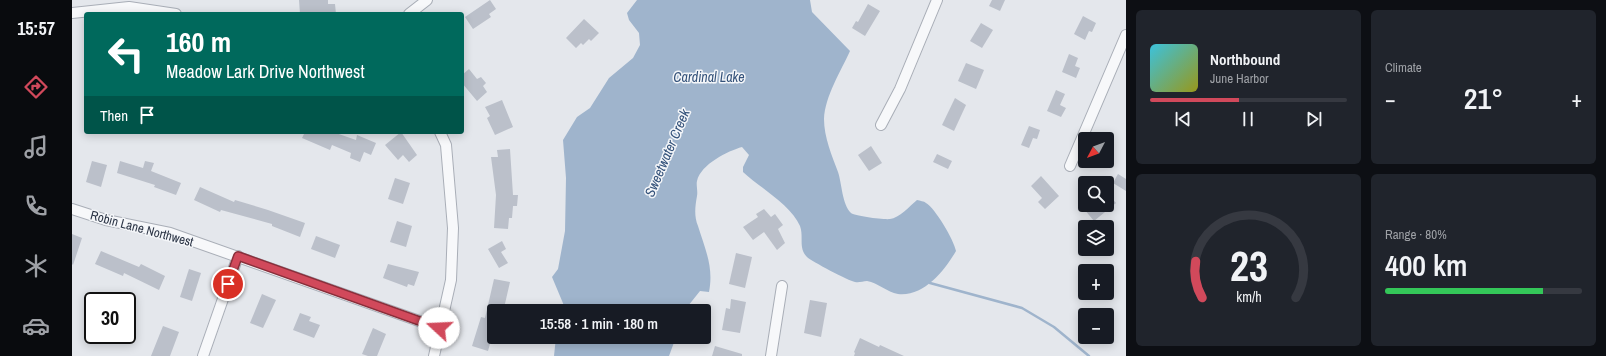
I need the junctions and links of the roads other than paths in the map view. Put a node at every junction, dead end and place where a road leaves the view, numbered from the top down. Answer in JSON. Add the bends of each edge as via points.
{"nodes":[{"id":1,"x":428,"y":0,"type":"edge"},
{"id":2,"x":937,"y":0,"type":"edge"},
{"id":3,"x":163,"y":12,"type":"edge"},
{"id":4,"x":412,"y":12,"type":"edge"},
{"id":5,"x":72,"y":13,"type":"edge"},
{"id":6,"x":1126,"y":35,"type":"edge"},
{"id":7,"x":881,"y":125,"type":"dead end"},
{"id":8,"x":441,"y":134,"type":"edge"},
{"id":9,"x":1070,"y":166,"type":"dead end"},
{"id":10,"x":72,"y":209,"type":"edge"},
{"id":11,"x":238,"y":256,"type":"junction"},
{"id":12,"x":782,"y":286,"type":"dead end"},
{"id":13,"x":439,"y":328,"type":"junction"},
{"id":14,"x":203,"y":356,"type":"edge"},
{"id":15,"x":434,"y":356,"type":"edge"},
{"id":16,"x":771,"y":356,"type":"edge"}],
"edges":[{"from":1,"to":4,"type":"street"},
{"from":2,"to":7,"type":"street","via":[[900,89]]},
{"from":3,"to":5,"type":"street","via":[[129,7]]},
{"from":6,"to":9,"type":"street"},
{"from":8,"to":13,"type":"street","via":[[446,145],[453,228],[451,280]]},
{"from":10,"to":11,"type":"street","name":"Robin Lane Northwest","via":[[106,220],[170,233]]},
{"from":11,"to":13,"type":"street","name":"Robin Lane Northwest"},
{"from":11,"to":14,"type":"street"},
{"from":12,"to":16,"type":"street"},
{"from":13,"to":15,"type":"street"}]}
